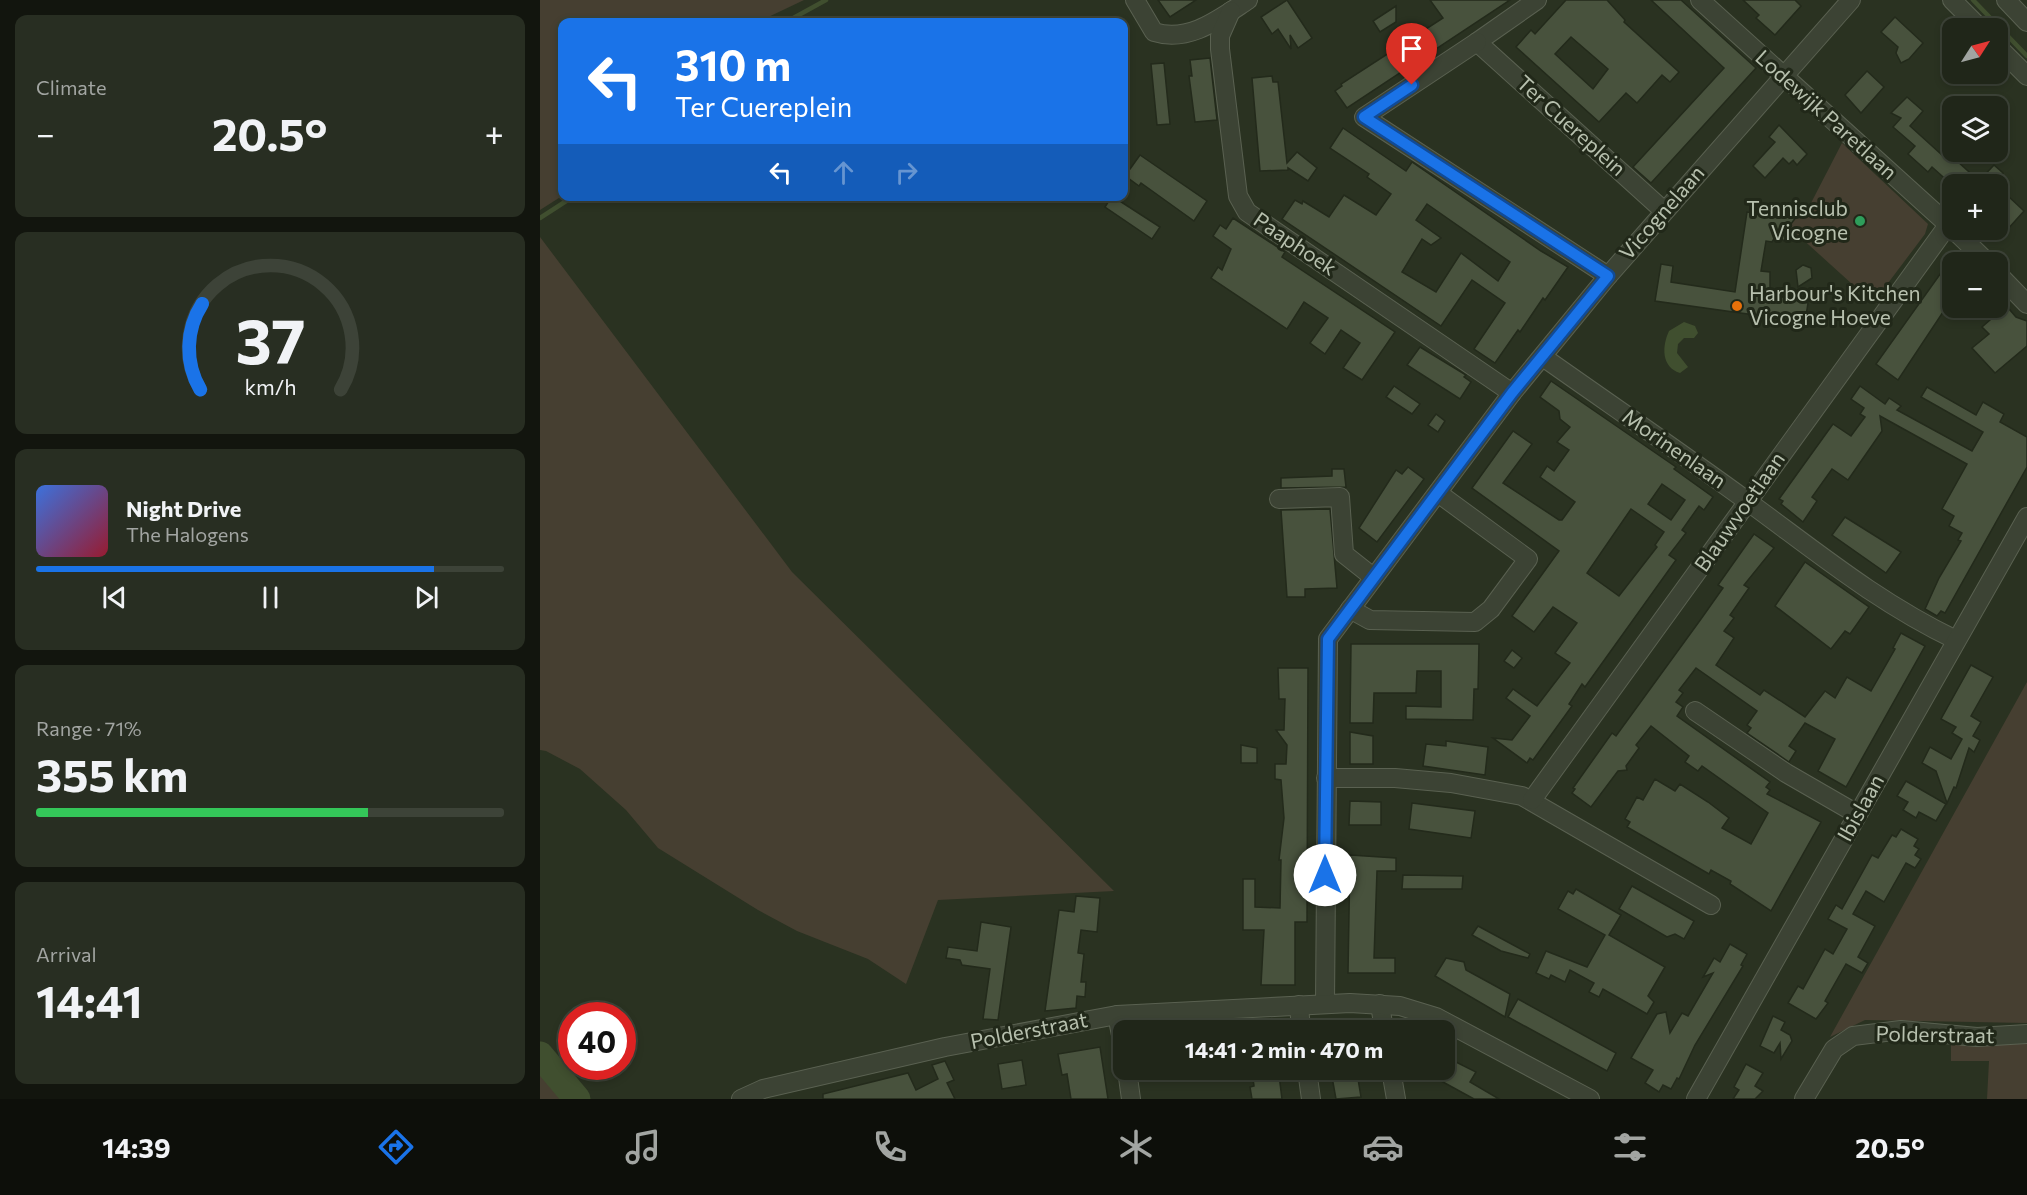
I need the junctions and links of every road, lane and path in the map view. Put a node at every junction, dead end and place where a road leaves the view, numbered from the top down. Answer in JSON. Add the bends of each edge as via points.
{"nodes":[{"id":1,"x":1136,"y":0,"type":"edge"},
{"id":2,"x":1248,"y":0,"type":"edge"},
{"id":3,"x":1537,"y":0,"type":"edge"},
{"id":4,"x":1700,"y":0,"type":"edge"},
{"id":5,"x":1851,"y":0,"type":"edge"},
{"id":6,"x":1952,"y":0,"type":"edge"},
{"id":7,"x":2006,"y":0,"type":"edge"},
{"id":8,"x":1231,"y":11,"type":"junction"},
{"id":9,"x":1970,"y":18,"type":"edge"},
{"id":10,"x":2027,"y":22,"type":"edge"},
{"id":11,"x":1477,"y":42,"type":"junction"},
{"id":12,"x":2008,"y":57,"type":"edge"},
{"id":13,"x":1784,"y":76,"type":"junction"},
{"id":14,"x":2027,"y":76,"type":"edge"},
{"id":15,"x":1664,"y":211,"type":"junction"},
{"id":16,"x":1942,"y":219,"type":"edge"},
{"id":17,"x":1943,"y":240,"type":"edge"},
{"id":18,"x":1964,"y":240,"type":"edge"},
{"id":19,"x":1977,"y":252,"type":"edge"},
{"id":20,"x":1608,"y":276,"type":"junction"},
{"id":21,"x":2008,"y":284,"type":"edge"},
{"id":22,"x":2027,"y":304,"type":"edge"},
{"id":23,"x":1543,"y":357,"type":"junction"},
{"id":24,"x":1512,"y":393,"type":"junction"},
{"id":25,"x":1438,"y":493,"type":"junction"},
{"id":26,"x":1279,"y":499,"type":"dead end"},
{"id":27,"x":1747,"y":501,"type":"junction"},
{"id":28,"x":2027,"y":517,"type":"edge"},
{"id":29,"x":1373,"y":577,"type":"junction"},
{"id":30,"x":1350,"y":609,"type":"junction"},
{"id":31,"x":1956,"y":640,"type":"junction"},
{"id":32,"x":1695,"y":711,"type":"dead end"},
{"id":33,"x":1326,"y":778,"type":"junction"},
{"id":34,"x":1532,"y":800,"type":"junction"},
{"id":35,"x":1857,"y":814,"type":"junction"},
{"id":36,"x":1711,"y":905,"type":"dead end"},
{"id":37,"x":1325,"y":1004,"type":"junction"},
{"id":38,"x":1380,"y":1004,"type":"junction"},
{"id":39,"x":1299,"y":1005,"type":"junction"},
{"id":40,"x":1117,"y":1015,"type":"junction"},
{"id":41,"x":1118,"y":1020,"type":"edge"},
{"id":42,"x":1300,"y":1020,"type":"edge"},
{"id":43,"x":1382,"y":1020,"type":"edge"},
{"id":44,"x":2027,"y":1034,"type":"edge"},
{"id":45,"x":1128,"y":1080,"type":"edge"},
{"id":46,"x":1308,"y":1080,"type":"edge"},
{"id":47,"x":1393,"y":1080,"type":"edge"},
{"id":48,"x":741,"y":1099,"type":"edge"},
{"id":49,"x":1131,"y":1099,"type":"edge"},
{"id":50,"x":1311,"y":1099,"type":"edge"},
{"id":51,"x":1396,"y":1099,"type":"edge"},
{"id":52,"x":1590,"y":1099,"type":"edge"},
{"id":53,"x":1696,"y":1099,"type":"edge"},
{"id":54,"x":1804,"y":1099,"type":"edge"}],
"edges":[{"from":1,"to":8,"type":"street","via":[[1154,32],[1168,36],[1184,36]]},
{"from":2,"to":8,"type":"street"},
{"from":3,"to":11,"type":"street"},
{"from":4,"to":13,"type":"street","name":"Lodewijk Paretlaan"},
{"from":5,"to":13,"type":"street","name":"Vicognelaan"},
{"from":6,"to":9,"type":"street"},
{"from":7,"to":10,"type":"street"},
{"from":8,"to":24,"type":"street","name":"Paaphoek","via":[[1220,36],[1221,49],[1239,196],[1247,212]]},
{"from":11,"to":15,"type":"street","name":"Ter Cuereplein"},
{"from":11,"to":20,"type":"street","via":[[1364,117]]},
{"from":12,"to":14,"type":"street"},
{"from":13,"to":15,"type":"street","name":"Vicognelaan"},
{"from":13,"to":16,"type":"street","name":"Lodewijk Paretlaan"},
{"from":15,"to":20,"type":"street","name":"Vicognelaan"},
{"from":17,"to":27,"type":"street","name":"Blauwvoetlaan"},
{"from":18,"to":19,"type":"street","name":"Lodewijk Paretlaan"},
{"from":20,"to":23,"type":"street","name":"Vicognelaan"},
{"from":21,"to":22,"type":"street"},
{"from":23,"to":24,"type":"street","name":"Vicognelaan"},
{"from":23,"to":27,"type":"street","name":"Morinenlaan"},
{"from":24,"to":25,"type":"street","name":"Vicognelaan"},
{"from":25,"to":29,"type":"street","name":"Vicognelaan"},
{"from":25,"to":30,"type":"street","via":[[1528,559],[1491,609],[1475,622],[1370,620]]},
{"from":26,"to":29,"type":"street","via":[[1340,497],[1344,554]]},
{"from":27,"to":31,"type":"street","name":"Morinenlaan","via":[[1898,611]]},
{"from":27,"to":34,"type":"street","name":"Blauwvoetlaan"},
{"from":28,"to":31,"type":"street","name":"Ibislaan"},
{"from":29,"to":30,"type":"street","name":"Vicognelaan"},
{"from":30,"to":33,"type":"street","name":"Vicognelaan","via":[[1328,639]]},
{"from":31,"to":35,"type":"street","name":"Ibislaan"},
{"from":32,"to":35,"type":"street","via":[[1786,773]]},
{"from":33,"to":34,"type":"street","via":[[1452,783]]},
{"from":33,"to":37,"type":"street","name":"Vicognelaan"},
{"from":34,"to":36,"type":"street"},
{"from":35,"to":53,"type":"street","name":"Ibislaan"},
{"from":37,"to":38,"type":"street","name":"Polderstraat"},
{"from":37,"to":39,"type":"street","name":"Polderstraat"},
{"from":38,"to":43,"type":"street"},
{"from":38,"to":52,"type":"street","name":"Polderstraat","via":[[1436,1017]]},
{"from":39,"to":40,"type":"street","name":"Polderstraat"},
{"from":39,"to":42,"type":"street"},
{"from":40,"to":41,"type":"street"},
{"from":40,"to":48,"type":"street","name":"Polderstraat","via":[[945,1047],[763,1089]]},
{"from":44,"to":54,"type":"street","name":"Polderstraat","via":[[1977,1037],[1900,1030],[1853,1036],[1834,1049]]},
{"from":45,"to":49,"type":"street"},
{"from":46,"to":50,"type":"street"},
{"from":47,"to":51,"type":"street"}]}
